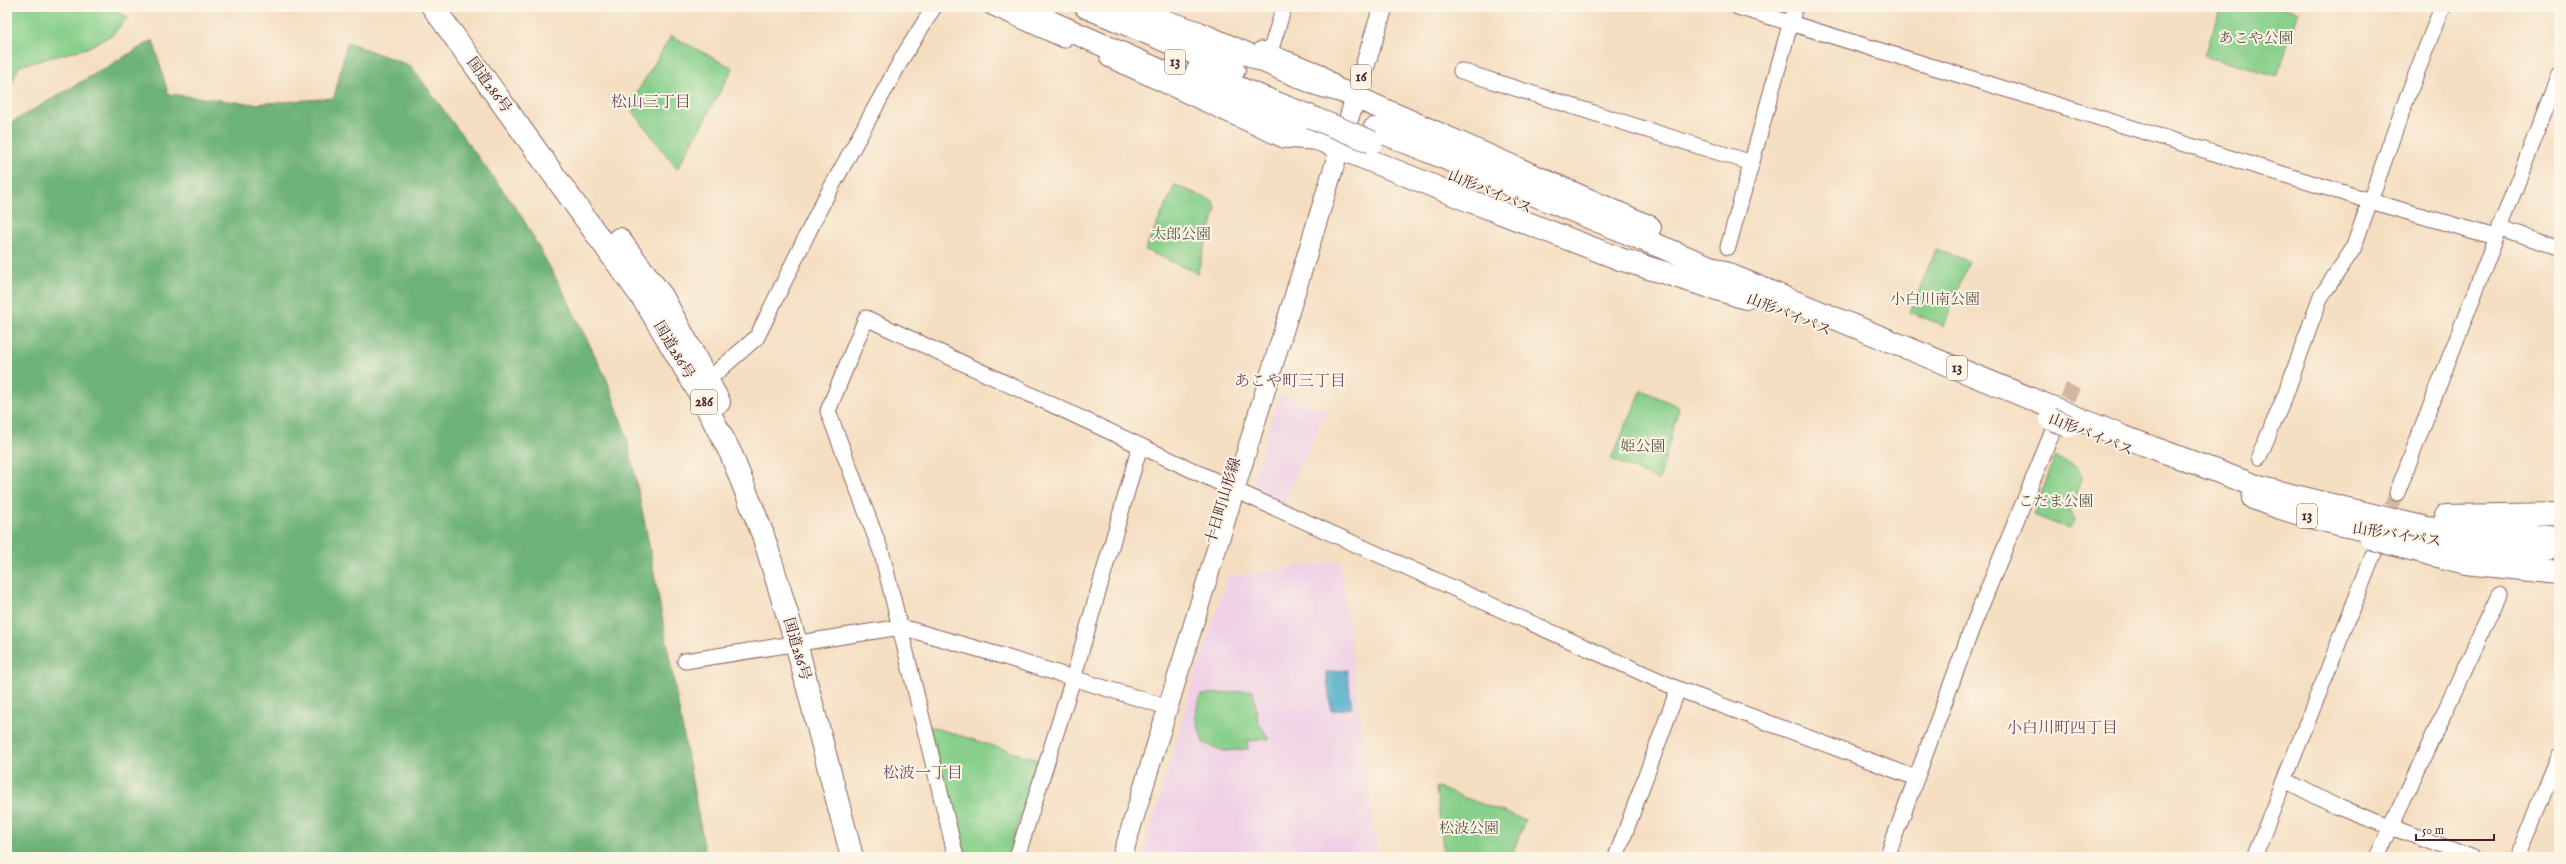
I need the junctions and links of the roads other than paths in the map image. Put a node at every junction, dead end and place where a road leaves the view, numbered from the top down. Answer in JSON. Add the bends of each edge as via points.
{"nodes":[{"id":1,"x":433,"y":7,"type":"edge"},
{"id":2,"x":450,"y":7,"type":"edge"},
{"id":3,"x":934,"y":7,"type":"edge"},
{"id":4,"x":991,"y":7,"type":"edge"},
{"id":5,"x":1026,"y":7,"type":"edge"},
{"id":6,"x":1040,"y":7,"type":"edge"},
{"id":7,"x":1086,"y":7,"type":"edge"},
{"id":8,"x":1124,"y":7,"type":"edge"},
{"id":9,"x":1155,"y":7,"type":"edge"},
{"id":10,"x":1284,"y":7,"type":"edge"},
{"id":11,"x":1372,"y":7,"type":"edge"},
{"id":12,"x":1383,"y":7,"type":"edge"},
{"id":13,"x":1738,"y":7,"type":"edge"},
{"id":14,"x":1795,"y":7,"type":"edge"},
{"id":15,"x":2442,"y":7,"type":"edge"},
{"id":16,"x":1790,"y":23,"type":"junction"},
{"id":17,"x":1270,"y":52,"type":"junction"},
{"id":18,"x":1461,"y":72,"type":"dead end"},
{"id":19,"x":2559,"y":75,"type":"edge"},
{"id":20,"x":1350,"y":94,"type":"junction"},
{"id":21,"x":1313,"y":111,"type":"junction"},
{"id":22,"x":1373,"y":135,"type":"junction"},
{"id":23,"x":1336,"y":145,"type":"junction"},
{"id":24,"x":1752,"y":162,"type":"junction"},
{"id":25,"x":2370,"y":201,"type":"junction"},
{"id":26,"x":2497,"y":232,"type":"junction"},
{"id":27,"x":1728,"y":247,"type":"dead end"},
{"id":28,"x":2559,"y":248,"type":"edge"},
{"id":29,"x":1746,"y":298,"type":"junction"},
{"id":30,"x":1847,"y":323,"type":"junction"},
{"id":31,"x":703,"y":385,"type":"junction"},
{"id":32,"x":2057,"y":426,"type":"junction"},
{"id":33,"x":1140,"y":446,"type":"junction"},
{"id":34,"x":2259,"y":457,"type":"dead end"},
{"id":35,"x":1231,"y":488,"type":"junction"},
{"id":36,"x":2397,"y":493,"type":"tunnel mouth"},
{"id":37,"x":2281,"y":509,"type":"junction"},
{"id":38,"x":2349,"y":510,"type":"junction"},
{"id":39,"x":2559,"y":514,"type":"edge"},
{"id":40,"x":2559,"y":538,"type":"edge"},
{"id":41,"x":2377,"y":545,"type":"junction"},
{"id":42,"x":2559,"y":550,"type":"edge"},
{"id":43,"x":2559,"y":573,"type":"edge"},
{"id":44,"x":2499,"y":595,"type":"dead end"},
{"id":45,"x":901,"y":627,"type":"junction"},
{"id":46,"x":802,"y":642,"type":"junction"},
{"id":47,"x":684,"y":661,"type":"dead end"},
{"id":48,"x":1073,"y":679,"type":"junction"},
{"id":49,"x":1678,"y":689,"type":"junction"},
{"id":50,"x":1160,"y":705,"type":"junction"},
{"id":51,"x":2559,"y":756,"type":"edge"},
{"id":52,"x":1916,"y":778,"type":"junction"},
{"id":53,"x":2285,"y":780,"type":"junction"},
{"id":54,"x":2391,"y":827,"type":"junction"},
{"id":55,"x":852,"y":857,"type":"edge"},
{"id":56,"x":866,"y":857,"type":"edge"},
{"id":57,"x":956,"y":857,"type":"edge"},
{"id":58,"x":1017,"y":857,"type":"edge"},
{"id":59,"x":1110,"y":857,"type":"edge"},
{"id":60,"x":1122,"y":857,"type":"edge"},
{"id":61,"x":1616,"y":857,"type":"edge"},
{"id":62,"x":1887,"y":857,"type":"edge"},
{"id":63,"x":2254,"y":857,"type":"edge"},
{"id":64,"x":2377,"y":857,"type":"edge"},
{"id":65,"x":2470,"y":857,"type":"edge"},
{"id":66,"x":2517,"y":857,"type":"edge"}],
"edges":[{"from":1,"to":31,"type":"highway","name":"国道286号","number":"286"},
{"from":2,"to":31,"type":"highway","name":"国道286号","number":"286","via":[[510,94],[662,296]]},
{"from":3,"to":31,"type":"street","via":[[904,55],[821,206],[757,337]]},
{"from":4,"to":23,"type":"street","via":[[1283,140]]},
{"from":5,"to":23,"type":"highway","via":[[1053,23],[1290,128]]},
{"from":6,"to":21,"type":"highway","name":"山形バイパス","number":"13"},
{"from":7,"to":21,"type":"highway","name":"山形バイパス","number":"13"},
{"from":8,"to":20,"type":"highway","via":[[1199,33],[1316,84]]},
{"from":9,"to":17,"type":"street"},
{"from":10,"to":17,"type":"street"},
{"from":11,"to":20,"type":"main road","number":"16"},
{"from":12,"to":20,"type":"main road","number":"16","via":[[1362,70]]},
{"from":13,"to":16,"type":"street"},
{"from":14,"to":16,"type":"street"},
{"from":15,"to":25,"type":"street"},
{"from":16,"to":24,"type":"street"},
{"from":16,"to":25,"type":"street"},
{"from":17,"to":20,"type":"street","via":[[1319,71]]},
{"from":18,"to":24,"type":"street"},
{"from":19,"to":26,"type":"street"},
{"from":20,"to":23,"type":"main road","number":"16"},
{"from":20,"to":30,"type":"highway","via":[[1633,219]]},
{"from":21,"to":22,"type":"highway","name":"山形バイパス","number":"13"},
{"from":22,"to":29,"type":"highway","name":"山形バイパス","number":"13"},
{"from":22,"to":30,"type":"highway","name":"山形バイパス","number":"13"},
{"from":23,"to":29,"type":"highway","via":[[1377,164],[1620,259]]},
{"from":23,"to":35,"type":"main road","name":"十日町山形線"},
{"from":24,"to":27,"type":"street"},
{"from":25,"to":26,"type":"street"},
{"from":25,"to":34,"type":"street","via":[[2353,249],[2320,298],[2285,396]]},
{"from":26,"to":28,"type":"street"},
{"from":26,"to":36,"type":"street","via":[[2433,405]]},
{"from":29,"to":32,"type":"highway","name":"山形バイパス","number":"13"},
{"from":30,"to":38,"type":"highway","name":"山形バイパス","number":"13","via":[[2131,440],[2262,488]]},
{"from":31,"to":46,"type":"highway","name":"国道286号","number":"286","via":[[763,535]]},
{"from":32,"to":37,"type":"highway","name":"山形バイパス","number":"13"},
{"from":32,"to":52,"type":"street","via":[[1972,628]]},
{"from":33,"to":35,"type":"street"},
{"from":33,"to":45,"type":"street","via":[[996,376],[866,318],[828,410],[882,554]]},
{"from":33,"to":48,"type":"street"},
{"from":35,"to":49,"type":"street"},
{"from":35,"to":50,"type":"main road","name":"十日町山形線"},
{"from":35,"to":60,"type":"main road","name":"十日町山形線"},
{"from":37,"to":41,"type":"highway"},
{"from":37,"to":42,"type":"highway","name":"山形バイパス","number":"13","via":[[2344,527],[2414,539],[2497,550]]},
{"from":38,"to":39,"type":"highway","via":[[2455,517]]},
{"from":38,"to":40,"type":"highway","name":"山形バイパス","number":"13","via":[[2426,528]]},
{"from":41,"to":43,"type":"highway","via":[[2466,563]]},
{"from":41,"to":53,"type":"street"},
{"from":44,"to":54,"type":"street"},
{"from":45,"to":46,"type":"street"},
{"from":45,"to":48,"type":"street"},
{"from":45,"to":57,"type":"street","via":[[920,717]]},
{"from":46,"to":47,"type":"street"},
{"from":46,"to":55,"type":"highway","name":"国道286号","number":"286"},
{"from":46,"to":56,"type":"highway","name":"国道286号","number":"286"},
{"from":48,"to":50,"type":"street"},
{"from":48,"to":58,"type":"street"},
{"from":49,"to":52,"type":"street"},
{"from":49,"to":61,"type":"street"},
{"from":50,"to":59,"type":"main road","name":"十日町山形線"},
{"from":51,"to":66,"type":"street"},
{"from":52,"to":62,"type":"street"},
{"from":53,"to":54,"type":"street","via":[[2335,806]]},
{"from":53,"to":63,"type":"street"},
{"from":54,"to":64,"type":"street"},
{"from":54,"to":65,"type":"street"}]}
